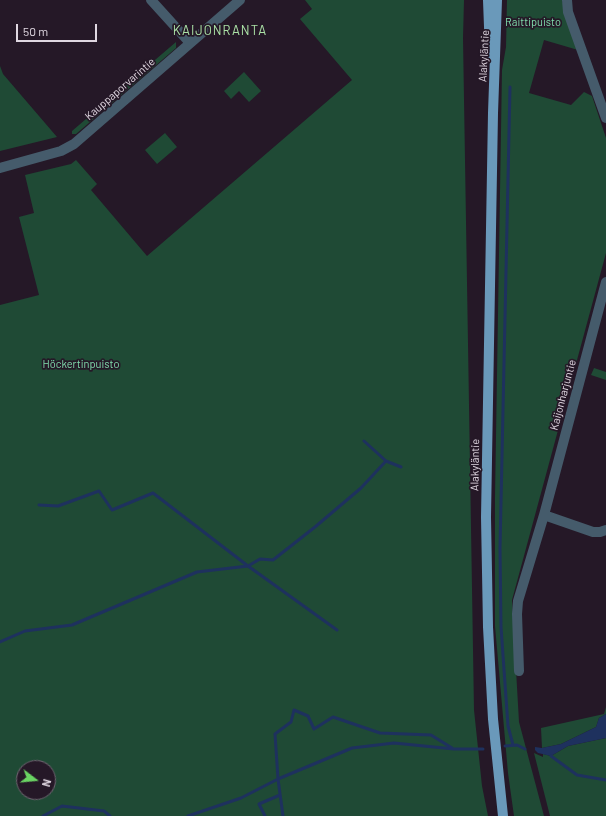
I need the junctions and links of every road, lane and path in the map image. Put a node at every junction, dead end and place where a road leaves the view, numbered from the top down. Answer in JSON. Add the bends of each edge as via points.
{"nodes":[{"id":1,"x":151,"y":0,"type":"edge"},
{"id":2,"x":240,"y":0,"type":"edge"},
{"id":3,"x":488,"y":0,"type":"edge"},
{"id":4,"x":498,"y":0,"type":"edge"},
{"id":5,"x":566,"y":0,"type":"edge"},
{"id":6,"x":190,"y":43,"type":"junction"},
{"id":7,"x":493,"y":113,"type":"junction"},
{"id":8,"x":606,"y":118,"type":"edge"},
{"id":9,"x":0,"y":168,"type":"edge"},
{"id":10,"x":606,"y":282,"type":"edge"},
{"id":11,"x":544,"y":515,"type":"junction"},
{"id":12,"x":606,"y":530,"type":"edge"},
{"id":13,"x":519,"y":671,"type":"dead end"},
{"id":14,"x":503,"y":816,"type":"edge"}],
"edges":[{"from":1,"to":6,"type":"street"},
{"from":2,"to":6,"type":"street","name":"Kauppaporvarintie"},
{"from":3,"to":7,"type":"main road","name":"Alakyläntie"},
{"from":4,"to":7,"type":"main road","name":"Alakyläntie"},
{"from":5,"to":8,"type":"street"},
{"from":6,"to":9,"type":"street","name":"Kauppaporvarintie","via":[[74,144],[61,151]]},
{"from":7,"to":14,"type":"main road","name":"Alakyläntie","via":[[486,517],[489,650]]},
{"from":10,"to":11,"type":"street","name":"Kaijonharjuntie"},
{"from":11,"to":12,"type":"street","via":[[593,532]]},
{"from":11,"to":13,"type":"street","name":"Kaijonharjuntie","via":[[518,601]]}]}
